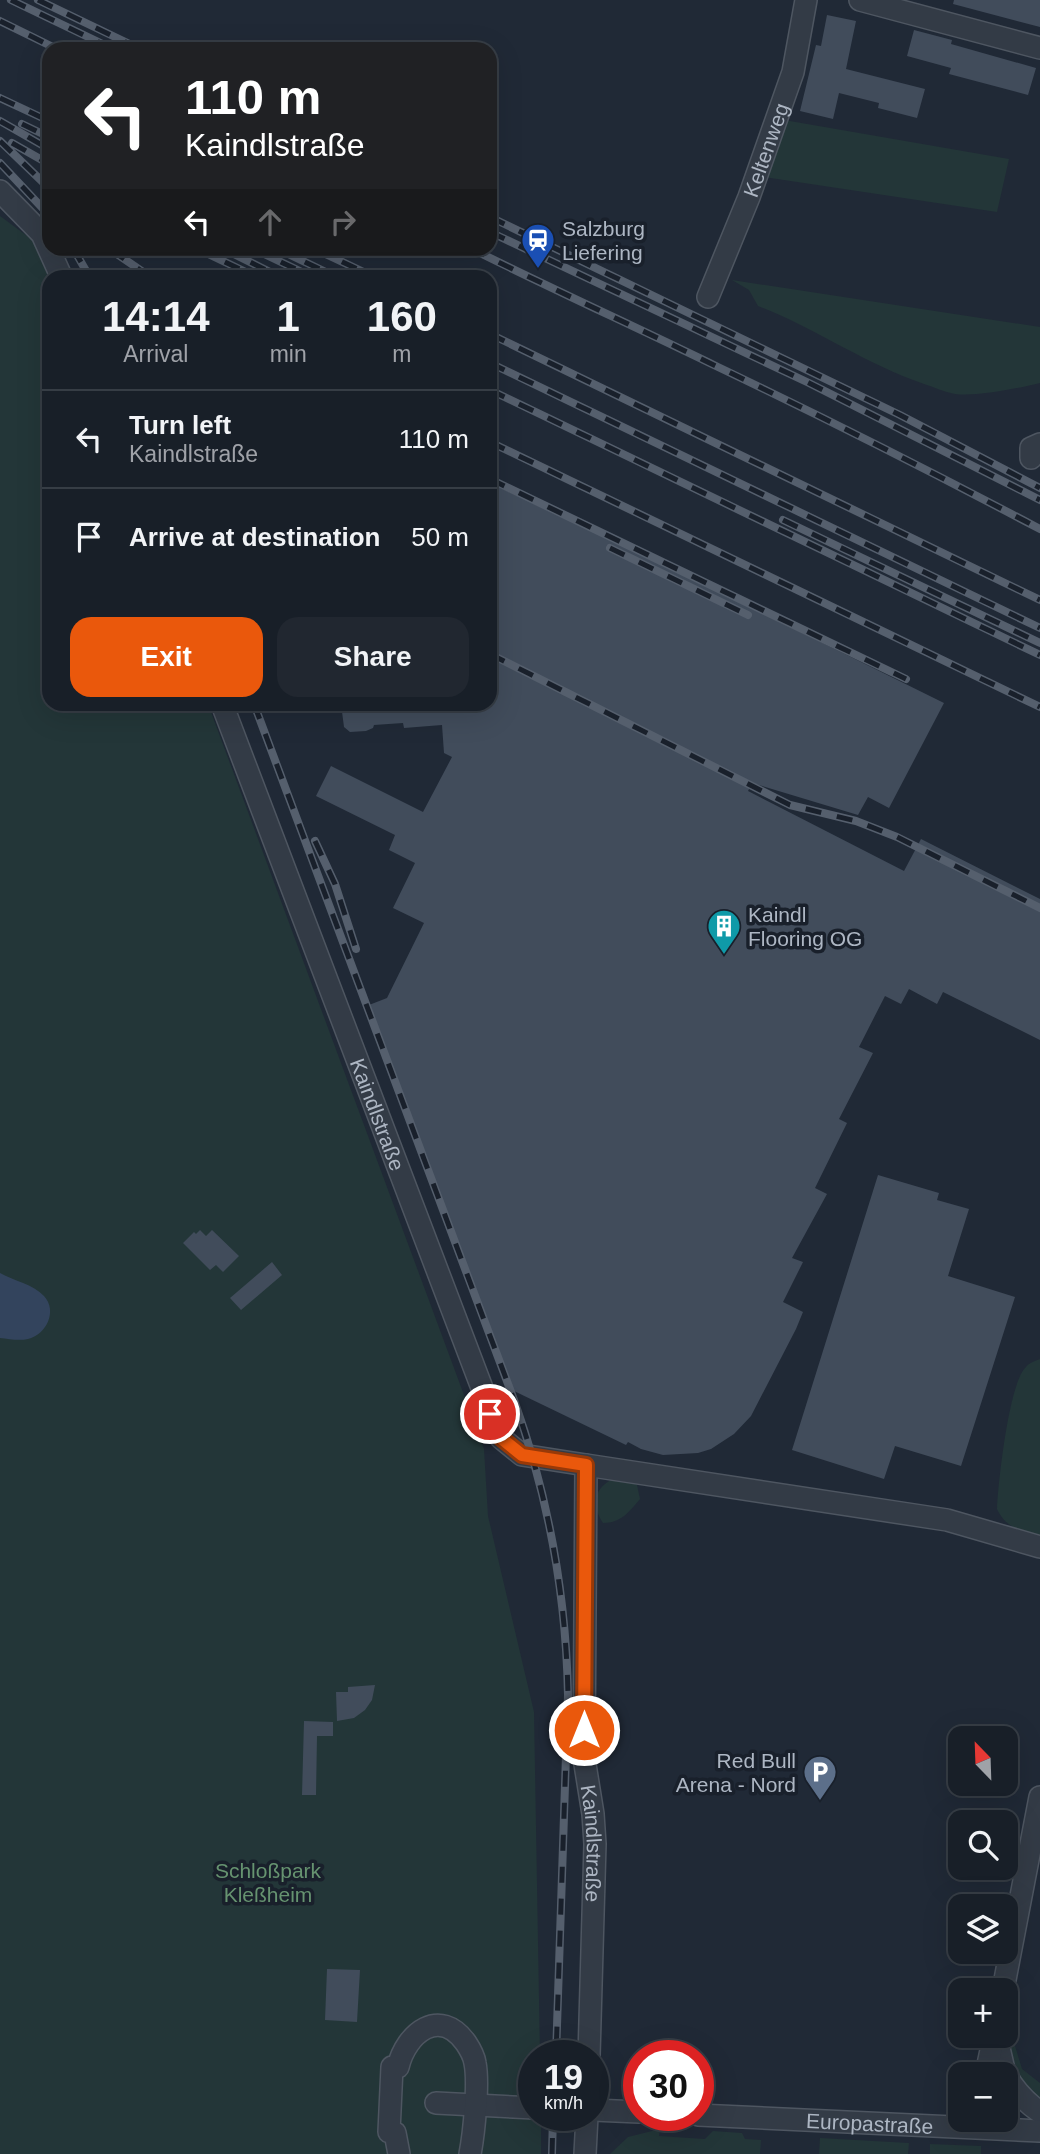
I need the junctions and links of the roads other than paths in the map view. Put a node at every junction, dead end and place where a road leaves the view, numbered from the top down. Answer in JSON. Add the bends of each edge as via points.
{"nodes":[{"id":1,"x":806,"y":0,"type":"edge"},
{"id":2,"x":860,"y":0,"type":"edge"},
{"id":3,"x":1040,"y":48,"type":"edge"},
{"id":4,"x":0,"y":191,"type":"edge"},
{"id":5,"x":42,"y":234,"type":"edge"},
{"id":6,"x":708,"y":298,"type":"dead end"},
{"id":7,"x":225,"y":711,"type":"edge"},
{"id":8,"x":586,"y":1465,"type":"junction"},
{"id":9,"x":1040,"y":1547,"type":"edge"},
{"id":10,"x":1040,"y":1797,"type":"edge"},
{"id":11,"x":1005,"y":1978,"type":"edge"},
{"id":12,"x":589,"y":2040,"type":"edge"},
{"id":13,"x":1018,"y":2093,"type":"edge"},
{"id":14,"x":436,"y":2103,"type":"dead end"},
{"id":15,"x":475,"y":2105,"type":"junction"},
{"id":16,"x":518,"y":2107,"type":"edge"},
{"id":17,"x":1040,"y":2112,"type":"edge"},
{"id":18,"x":714,"y":2116,"type":"edge"},
{"id":19,"x":948,"y":2123,"type":"edge"},
{"id":20,"x":1018,"y":2129,"type":"edge"},
{"id":21,"x":586,"y":2131,"type":"edge"},
{"id":22,"x":1040,"y":2131,"type":"edge"},
{"id":23,"x":399,"y":2154,"type":"edge"},
{"id":24,"x":470,"y":2154,"type":"edge"},
{"id":25,"x":585,"y":2154,"type":"edge"}],
"edges":[{"from":1,"to":6,"type":"street","name":"Keltenweg","via":[[793,72]]},
{"from":2,"to":3,"type":"street"},
{"from":4,"to":5,"type":"street"},
{"from":7,"to":8,"type":"street","name":"Kaindlstraße","via":[[501,1438],[522,1455]]},
{"from":8,"to":9,"type":"street","name":"Kaindlstraße","via":[[933,1518]]},
{"from":8,"to":12,"type":"street","name":"Kaindlstraße","via":[[584,1758],[595,1836]]},
{"from":10,"to":11,"type":"street"},
{"from":13,"to":17,"type":"street"},
{"from":14,"to":15,"type":"street"},
{"from":15,"to":16,"type":"street"},
{"from":15,"to":23,"type":"street","via":[[475,2062],[463,2038],[448,2027],[429,2026],[419,2031],[401,2054],[398,2067],[392,2067],[389,2132],[395,2133]]},
{"from":15,"to":24,"type":"street"},
{"from":18,"to":19,"type":"street","name":"Europastraße"},
{"from":20,"to":22,"type":"street","name":"Europastraße"},
{"from":21,"to":25,"type":"street"}]}
